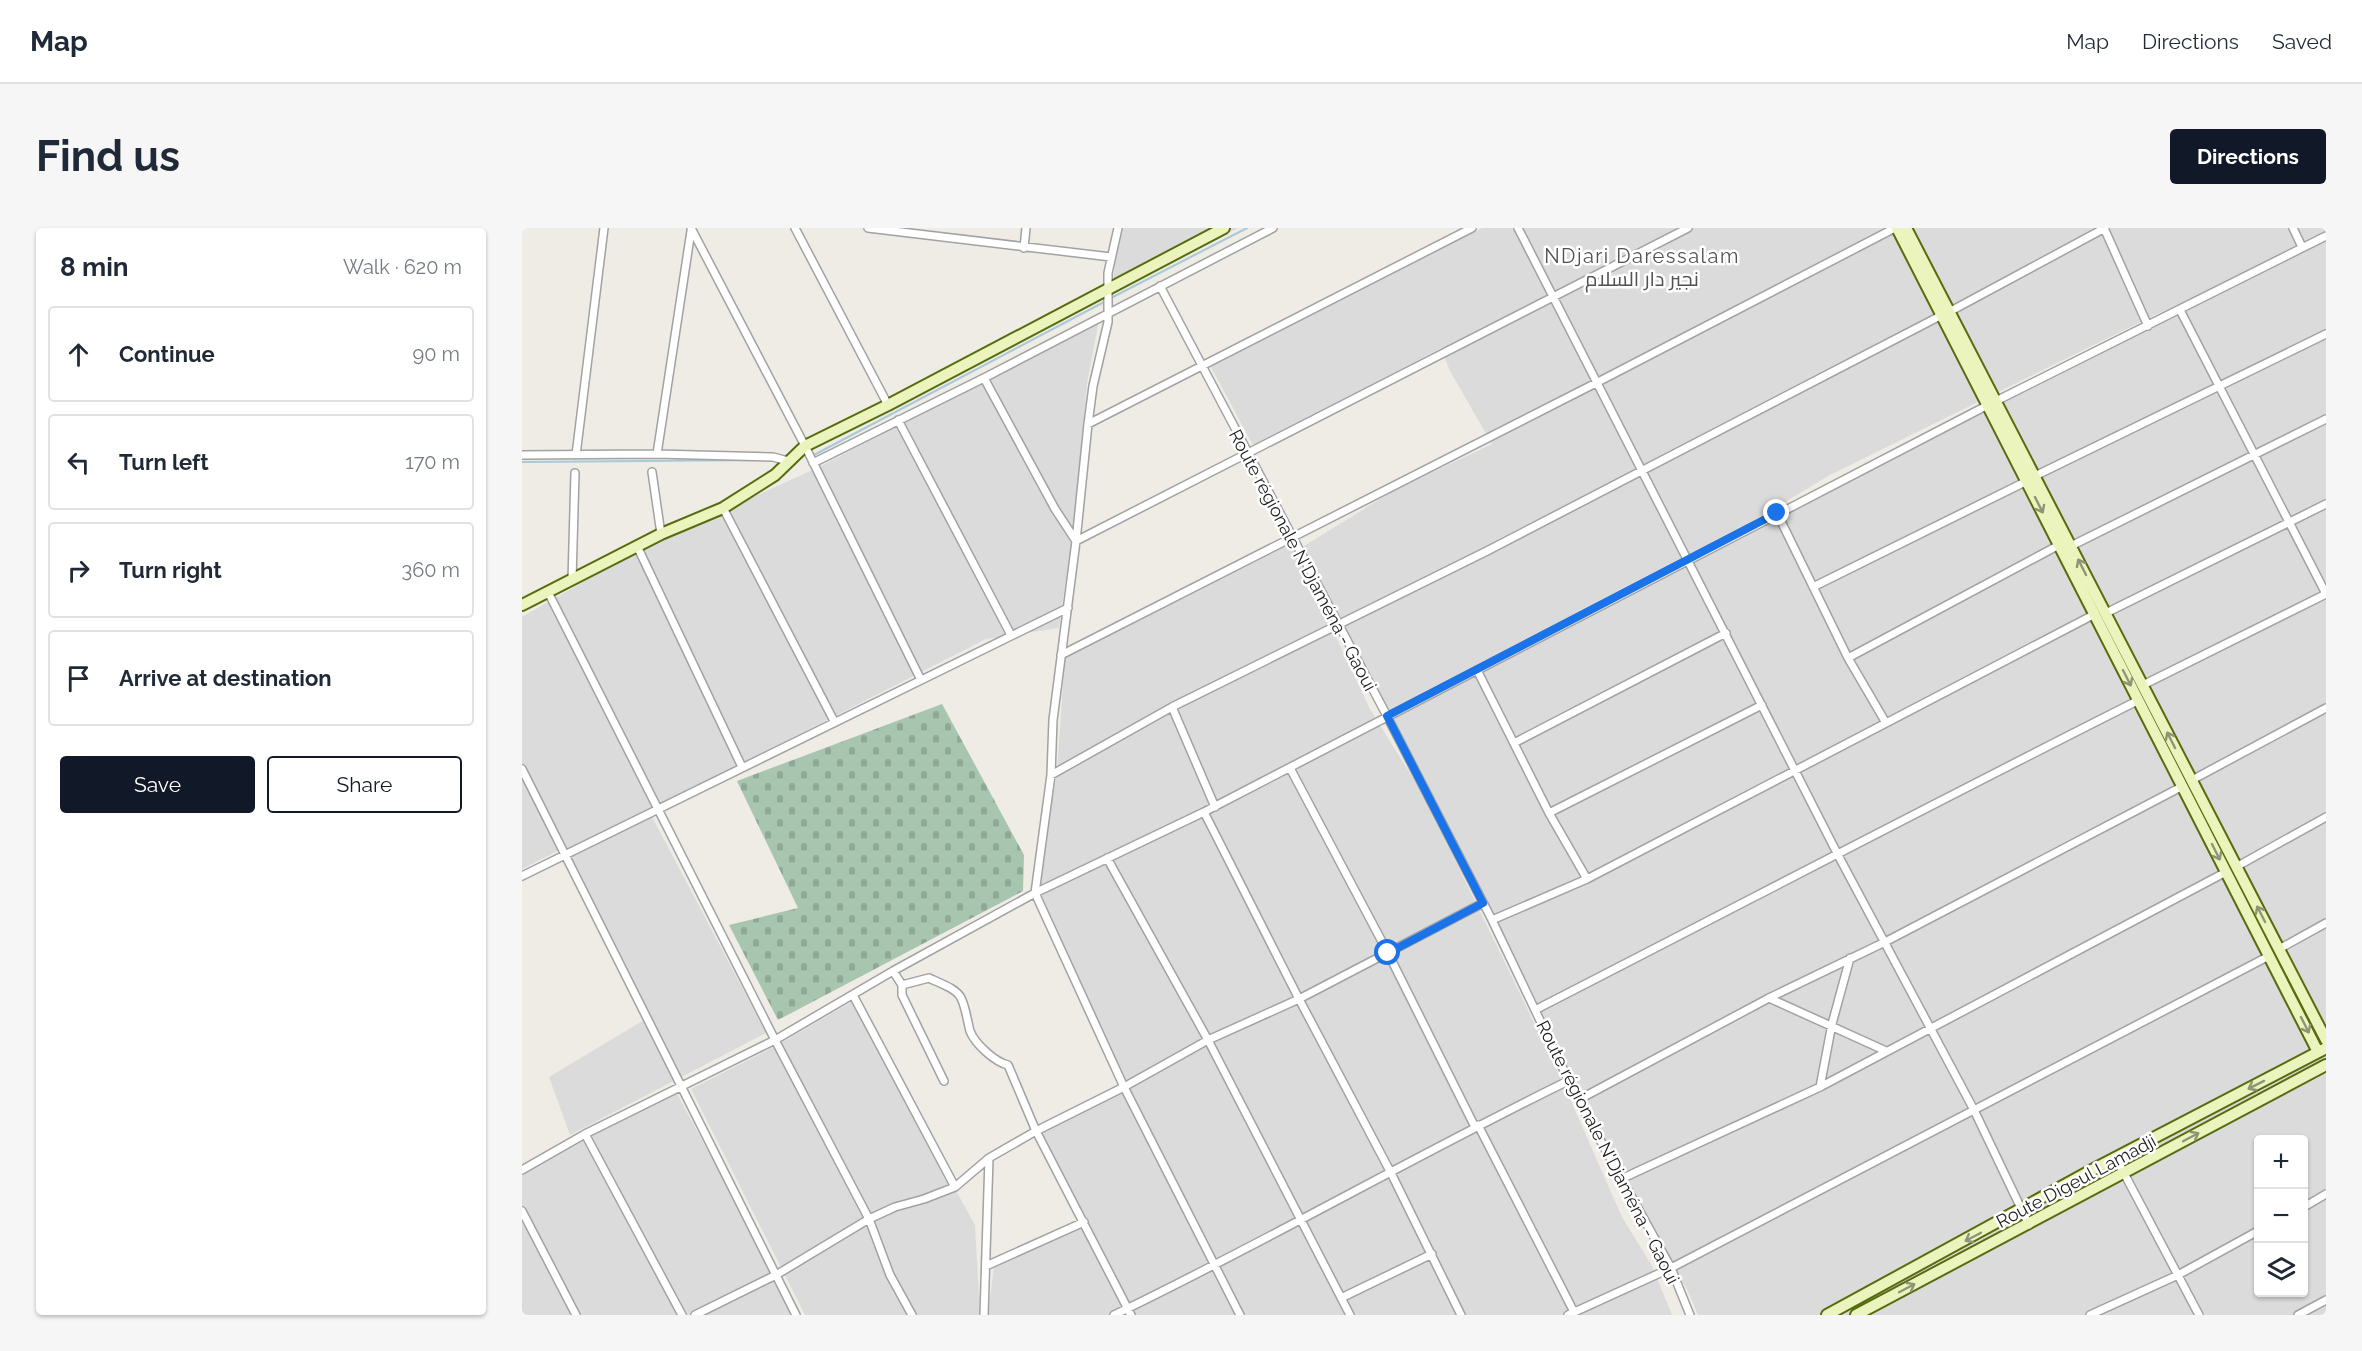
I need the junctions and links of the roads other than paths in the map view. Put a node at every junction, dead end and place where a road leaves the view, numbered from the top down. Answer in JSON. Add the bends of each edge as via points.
{"nodes":[{"id":1,"x":604,"y":228,"type":"edge"},
{"id":2,"x":795,"y":228,"type":"edge"},
{"id":3,"x":868,"y":228,"type":"edge"},
{"id":4,"x":945,"y":228,"type":"edge"},
{"id":5,"x":1026,"y":228,"type":"edge"},
{"id":6,"x":1118,"y":228,"type":"edge"},
{"id":7,"x":1224,"y":228,"type":"edge"},
{"id":8,"x":1273,"y":228,"type":"edge"},
{"id":9,"x":1472,"y":228,"type":"edge"},
{"id":10,"x":1518,"y":228,"type":"edge"},
{"id":11,"x":1688,"y":228,"type":"edge"},
{"id":12,"x":1896,"y":228,"type":"edge"},
{"id":13,"x":1906,"y":228,"type":"edge"},
{"id":14,"x":2104,"y":228,"type":"edge"},
{"id":15,"x":2293,"y":228,"type":"edge"},
{"id":16,"x":691,"y":229,"type":"edge"},
{"id":17,"x":2326,"y":236,"type":"edge"},
{"id":18,"x":944,"y":238,"type":"junction"},
{"id":19,"x":2302,"y":247,"type":"junction"},
{"id":20,"x":1024,"y":248,"type":"junction"},
{"id":21,"x":1111,"y":257,"type":"junction"},
{"id":22,"x":1160,"y":286,"type":"junction"},
{"id":23,"x":1107,"y":292,"type":"junction"},
{"id":24,"x":1553,"y":298,"type":"junction"},
{"id":25,"x":2180,"y":310,"type":"junction"},
{"id":26,"x":1109,"y":311,"type":"junction"},
{"id":27,"x":1945,"y":313,"type":"junction"},
{"id":28,"x":2148,"y":326,"type":"junction"},
{"id":29,"x":2326,"y":334,"type":"edge"},
{"id":30,"x":1201,"y":368,"type":"junction"},
{"id":31,"x":984,"y":378,"type":"junction"},
{"id":32,"x":1596,"y":383,"type":"junction"},
{"id":33,"x":2219,"y":387,"type":"junction"},
{"id":34,"x":1992,"y":403,"type":"junction"},
{"id":35,"x":888,"y":405,"type":"junction"},
{"id":36,"x":2326,"y":419,"type":"edge"},
{"id":37,"x":898,"y":420,"type":"junction"},
{"id":38,"x":1088,"y":424,"type":"junction"},
{"id":39,"x":805,"y":446,"type":"junction"},
{"id":40,"x":522,"y":454,"type":"edge"},
{"id":41,"x":657,"y":454,"type":"junction"},
{"id":42,"x":1247,"y":454,"type":"junction"},
{"id":43,"x":2255,"y":454,"type":"junction"},
{"id":44,"x":576,"y":455,"type":"junction"},
{"id":45,"x":788,"y":461,"type":"junction"},
{"id":46,"x":813,"y":463,"type":"junction"},
{"id":47,"x":1642,"y":471,"type":"junction"},
{"id":48,"x":652,"y":472,"type":"dead end"},
{"id":49,"x":575,"y":473,"type":"dead end"},
{"id":50,"x":2031,"y":479,"type":"junction"},
{"id":51,"x":2326,"y":504,"type":"edge"},
{"id":52,"x":723,"y":508,"type":"junction"},
{"id":53,"x":1777,"y":513,"type":"junction"},
{"id":54,"x":2290,"y":522,"type":"junction"},
{"id":55,"x":661,"y":534,"type":"junction"},
{"id":56,"x":1291,"y":537,"type":"junction"},
{"id":57,"x":1077,"y":541,"type":"junction"},
{"id":58,"x":2059,"y":545,"type":"junction"},
{"id":59,"x":637,"y":546,"type":"junction"},
{"id":60,"x":2071,"y":546,"type":"junction"},
{"id":61,"x":1688,"y":560,"type":"junction"},
{"id":62,"x":572,"y":580,"type":"junction"},
{"id":63,"x":1813,"y":587,"type":"junction"},
{"id":64,"x":548,"y":592,"type":"junction"},
{"id":65,"x":2326,"y":594,"type":"edge"},
{"id":66,"x":522,"y":605,"type":"edge"},
{"id":67,"x":1068,"y":608,"type":"junction"},
{"id":68,"x":2100,"y":614,"type":"junction"},
{"id":69,"x":1337,"y":624,"type":"junction"},
{"id":70,"x":1726,"y":633,"type":"junction"},
{"id":71,"x":1011,"y":635,"type":"junction"},
{"id":72,"x":1061,"y":655,"type":"junction"},
{"id":73,"x":1848,"y":658,"type":"junction"},
{"id":74,"x":1477,"y":669,"type":"junction"},
{"id":75,"x":921,"y":680,"type":"junction"},
{"id":76,"x":2143,"y":685,"type":"junction"},
{"id":77,"x":2139,"y":700,"type":"junction"},
{"id":78,"x":1762,"y":705,"type":"junction"},
{"id":79,"x":1172,"y":707,"type":"junction"},
{"id":80,"x":2326,"y":708,"type":"edge"},
{"id":81,"x":1387,"y":716,"type":"junction"},
{"id":82,"x":834,"y":721,"type":"junction"},
{"id":83,"x":1886,"y":723,"type":"junction"},
{"id":84,"x":1514,"y":743,"type":"junction"},
{"id":85,"x":742,"y":767,"type":"junction"},
{"id":86,"x":1290,"y":768,"type":"junction"},
{"id":87,"x":522,"y":769,"type":"edge"},
{"id":88,"x":1795,"y":771,"type":"junction"},
{"id":89,"x":1052,"y":775,"type":"junction"},
{"id":90,"x":2187,"y":783,"type":"junction"},
{"id":91,"x":1215,"y":807,"type":"junction"},
{"id":92,"x":657,"y":808,"type":"junction"},
{"id":93,"x":1204,"y":812,"type":"junction"},
{"id":94,"x":1549,"y":813,"type":"junction"},
{"id":95,"x":2326,"y":817,"type":"edge"},
{"id":96,"x":565,"y":854,"type":"junction"},
{"id":97,"x":1838,"y":855,"type":"junction"},
{"id":98,"x":1107,"y":858,"type":"junction"},
{"id":99,"x":2231,"y":869,"type":"junction"},
{"id":100,"x":522,"y":876,"type":"edge"},
{"id":101,"x":1587,"y":879,"type":"junction"},
{"id":102,"x":1035,"y":893,"type":"junction"},
{"id":103,"x":1483,"y":903,"type":"junction"},
{"id":104,"x":1492,"y":921,"type":"junction"},
{"id":105,"x":2326,"y":923,"type":"edge"},
{"id":106,"x":1885,"y":942,"type":"junction"},
{"id":107,"x":2279,"y":949,"type":"junction"},
{"id":108,"x":1388,"y":953,"type":"junction"},
{"id":109,"x":2269,"y":956,"type":"junction"},
{"id":110,"x":1850,"y":958,"type":"junction"},
{"id":111,"x":892,"y":971,"type":"junction"},
{"id":112,"x":902,"y":985,"type":"junction"},
{"id":113,"x":853,"y":995,"type":"junction"},
{"id":114,"x":1769,"y":998,"type":"junction"},
{"id":115,"x":1299,"y":999,"type":"junction"},
{"id":116,"x":1535,"y":1010,"type":"junction"},
{"id":117,"x":1832,"y":1024,"type":"junction"},
{"id":118,"x":1931,"y":1028,"type":"junction"},
{"id":119,"x":775,"y":1040,"type":"junction"},
{"id":120,"x":1208,"y":1040,"type":"junction"},
{"id":121,"x":2326,"y":1040,"type":"edge"},
{"id":122,"x":2322,"y":1050,"type":"edge"},
{"id":123,"x":1886,"y":1051,"type":"junction"},
{"id":124,"x":2326,"y":1065,"type":"edge"},
{"id":125,"x":1570,"y":1080,"type":"junction"},
{"id":126,"x":944,"y":1081,"type":"dead end"},
{"id":127,"x":682,"y":1086,"type":"junction"},
{"id":128,"x":1820,"y":1087,"type":"junction"},
{"id":129,"x":1124,"y":1088,"type":"junction"},
{"id":130,"x":1578,"y":1100,"type":"junction"},
{"id":131,"x":1974,"y":1110,"type":"junction"},
{"id":132,"x":1477,"y":1126,"type":"junction"},
{"id":133,"x":1036,"y":1131,"type":"junction"},
{"id":134,"x":585,"y":1134,"type":"junction"},
{"id":135,"x":989,"y":1158,"type":"junction"},
{"id":136,"x":2116,"y":1158,"type":"junction"},
{"id":137,"x":522,"y":1170,"type":"edge"},
{"id":138,"x":2124,"y":1172,"type":"junction"},
{"id":139,"x":1391,"y":1173,"type":"junction"},
{"id":140,"x":1621,"y":1179,"type":"junction"},
{"id":141,"x":955,"y":1186,"type":"junction"},
{"id":142,"x":2326,"y":1194,"type":"edge"},
{"id":143,"x":2308,"y":1205,"type":"edge"},
{"id":144,"x":2022,"y":1210,"type":"junction"},
{"id":145,"x":522,"y":1211,"type":"edge"},
{"id":146,"x":869,"y":1219,"type":"junction"},
{"id":147,"x":1300,"y":1219,"type":"junction"},
{"id":148,"x":1084,"y":1222,"type":"junction"},
{"id":149,"x":2029,"y":1225,"type":"junction"},
{"id":150,"x":2254,"y":1234,"type":"edge"},
{"id":151,"x":1432,"y":1254,"type":"junction"},
{"id":152,"x":1215,"y":1264,"type":"junction"},
{"id":153,"x":986,"y":1266,"type":"junction"},
{"id":154,"x":1671,"y":1268,"type":"junction"},
{"id":155,"x":776,"y":1275,"type":"junction"},
{"id":156,"x":2178,"y":1275,"type":"junction"},
{"id":157,"x":1341,"y":1298,"type":"junction"},
{"id":158,"x":2326,"y":1300,"type":"edge"},
{"id":159,"x":1130,"y":1312,"type":"edge"},
{"id":160,"x":1571,"y":1313,"type":"edge"},
{"id":161,"x":576,"y":1315,"type":"edge"},
{"id":162,"x":682,"y":1315,"type":"edge"},
{"id":163,"x":695,"y":1315,"type":"edge"},
{"id":164,"x":796,"y":1315,"type":"edge"},
{"id":165,"x":912,"y":1315,"type":"edge"},
{"id":166,"x":984,"y":1315,"type":"edge"},
{"id":167,"x":1114,"y":1315,"type":"edge"},
{"id":168,"x":1240,"y":1315,"type":"edge"},
{"id":169,"x":1350,"y":1315,"type":"edge"},
{"id":170,"x":1461,"y":1315,"type":"edge"},
{"id":171,"x":1690,"y":1315,"type":"edge"},
{"id":172,"x":1827,"y":1315,"type":"edge"},
{"id":173,"x":1856,"y":1315,"type":"edge"},
{"id":174,"x":2090,"y":1315,"type":"edge"},
{"id":175,"x":2199,"y":1315,"type":"edge"},
{"id":176,"x":2298,"y":1315,"type":"edge"}],
"edges":[{"from":1,"to":44,"type":"street"},
{"from":2,"to":35,"type":"street"},
{"from":3,"to":18,"type":"street"},
{"from":4,"to":18,"type":"street"},
{"from":5,"to":20,"type":"street"},
{"from":6,"to":21,"type":"street"},
{"from":7,"to":23,"type":"street"},
{"from":8,"to":22,"type":"street"},
{"from":9,"to":30,"type":"street"},
{"from":10,"to":24,"type":"street"},
{"from":11,"to":24,"type":"street"},
{"from":12,"to":27,"type":"street"},
{"from":12,"to":32,"type":"street"},
{"from":13,"to":27,"type":"street"},
{"from":14,"to":27,"type":"street"},
{"from":14,"to":28,"type":"street"},
{"from":15,"to":19,"type":"street"},
{"from":16,"to":39,"type":"street"},
{"from":16,"to":41,"type":"street"},
{"from":17,"to":19,"type":"street"},
{"from":18,"to":20,"type":"street"},
{"from":19,"to":25,"type":"street"},
{"from":20,"to":21,"type":"street"},
{"from":21,"to":23,"type":"street"},
{"from":22,"to":26,"type":"street"},
{"from":22,"to":30,"type":"street","name":"Route régionale N'Djaména - Gaoui"},
{"from":23,"to":26,"type":"street"},
{"from":23,"to":35,"type":"street"},
{"from":24,"to":32,"type":"street"},
{"from":24,"to":42,"type":"street"},
{"from":25,"to":28,"type":"street"},
{"from":25,"to":33,"type":"street"},
{"from":26,"to":31,"type":"street"},
{"from":26,"to":38,"type":"street"},
{"from":27,"to":34,"type":"street"},
{"from":27,"to":47,"type":"street"},
{"from":28,"to":34,"type":"street"},
{"from":29,"to":33,"type":"street"},
{"from":30,"to":38,"type":"street"},
{"from":30,"to":42,"type":"street","name":"Route régionale N'Djaména - Gaoui"},
{"from":31,"to":37,"type":"street"},
{"from":31,"to":57,"type":"street","via":[[1055,509]]},
{"from":32,"to":47,"type":"street"},
{"from":32,"to":56,"type":"street"},
{"from":33,"to":43,"type":"street"},
{"from":33,"to":50,"type":"street"},
{"from":34,"to":50,"type":"street"},
{"from":34,"to":53,"type":"street"},
{"from":35,"to":39,"type":"street"},
{"from":36,"to":43,"type":"street"},
{"from":37,"to":46,"type":"street"},
{"from":37,"to":71,"type":"street"},
{"from":38,"to":57,"type":"street"},
{"from":39,"to":45,"type":"street"},
{"from":39,"to":46,"type":"street"},
{"from":40,"to":44,"type":"street"},
{"from":41,"to":44,"type":"street"},
{"from":41,"to":45,"type":"street","via":[[773,456]]},
{"from":42,"to":56,"type":"street","name":"Route régionale N'Djaména - Gaoui"},
{"from":42,"to":57,"type":"street"},
{"from":43,"to":54,"type":"street"},
{"from":43,"to":60,"type":"street"},
{"from":45,"to":52,"type":"street","via":[[775,475]]},
{"from":46,"to":75,"type":"street"},
{"from":47,"to":61,"type":"street"},
{"from":47,"to":69,"type":"street"},
{"from":48,"to":55,"type":"street"},
{"from":49,"to":62,"type":"street"},
{"from":50,"to":58,"type":"street","one_way":true},
{"from":50,"to":60,"type":"street"},
{"from":50,"to":63,"type":"street"},
{"from":51,"to":54,"type":"street"},
{"from":52,"to":55,"type":"street"},
{"from":52,"to":82,"type":"street"},
{"from":53,"to":61,"type":"street"},
{"from":53,"to":63,"type":"street"},
{"from":54,"to":65,"type":"street"},
{"from":54,"to":68,"type":"street"},
{"from":55,"to":59,"type":"street"},
{"from":56,"to":69,"type":"street","name":"Route régionale N'Djaména - Gaoui"},
{"from":56,"to":72,"type":"street"},
{"from":57,"to":67,"type":"street"},
{"from":58,"to":68,"type":"street"},
{"from":58,"to":73,"type":"street"},
{"from":59,"to":62,"type":"street"},
{"from":59,"to":85,"type":"street"},
{"from":68,"to":60,"type":"street","one_way":true},
{"from":61,"to":70,"type":"street"},
{"from":61,"to":74,"type":"street"},
{"from":62,"to":64,"type":"street"},
{"from":63,"to":73,"type":"street"},
{"from":64,"to":66,"type":"street"},
{"from":64,"to":92,"type":"street"},
{"from":65,"to":76,"type":"street"},
{"from":67,"to":71,"type":"street"},
{"from":67,"to":72,"type":"street"},
{"from":68,"to":76,"type":"street"},
{"from":68,"to":77,"type":"street","one_way":true},
{"from":68,"to":83,"type":"street"},
{"from":69,"to":79,"type":"street"},
{"from":69,"to":81,"type":"street","name":"Route régionale N'Djaména - Gaoui"},
{"from":70,"to":78,"type":"street"},
{"from":70,"to":84,"type":"street"},
{"from":71,"to":75,"type":"street"},
{"from":72,"to":89,"type":"street","via":[[1053,720]]},
{"from":73,"to":83,"type":"street"},
{"from":74,"to":81,"type":"street"},
{"from":74,"to":84,"type":"street"},
{"from":75,"to":82,"type":"street"},
{"from":90,"to":76,"type":"street","one_way":true},
{"from":77,"to":90,"type":"street"},
{"from":77,"to":97,"type":"street"},
{"from":78,"to":88,"type":"street"},
{"from":78,"to":94,"type":"street"},
{"from":79,"to":89,"type":"street"},
{"from":79,"to":91,"type":"street"},
{"from":80,"to":90,"type":"street"},
{"from":81,"to":86,"type":"street"},
{"from":81,"to":103,"type":"street","name":"Route régionale N'Djaména - Gaoui"},
{"from":82,"to":85,"type":"street"},
{"from":83,"to":88,"type":"street"},
{"from":84,"to":94,"type":"street"},
{"from":85,"to":92,"type":"street"},
{"from":86,"to":91,"type":"street"},
{"from":86,"to":108,"type":"street"},
{"from":87,"to":96,"type":"street"},
{"from":88,"to":97,"type":"street"},
{"from":88,"to":101,"type":"street"},
{"from":89,"to":102,"type":"street"},
{"from":90,"to":99,"type":"street"},
{"from":90,"to":106,"type":"street"},
{"from":91,"to":93,"type":"street"},
{"from":92,"to":96,"type":"street"},
{"from":92,"to":119,"type":"street"},
{"from":93,"to":98,"type":"street"},
{"from":93,"to":115,"type":"street"},
{"from":94,"to":101,"type":"street"},
{"from":95,"to":99,"type":"street"},
{"from":96,"to":100,"type":"street"},
{"from":96,"to":127,"type":"street"},
{"from":97,"to":106,"type":"street"},
{"from":97,"to":116,"type":"street"},
{"from":98,"to":102,"type":"street"},
{"from":98,"to":120,"type":"street"},
{"from":107,"to":99,"type":"street","one_way":true},
{"from":99,"to":109,"type":"street"},
{"from":99,"to":118,"type":"street"},
{"from":101,"to":104,"type":"street"},
{"from":102,"to":111,"type":"street"},
{"from":102,"to":129,"type":"street"},
{"from":103,"to":104,"type":"street","name":"Route régionale N'Djaména - Gaoui"},
{"from":103,"to":108,"type":"street"},
{"from":104,"to":116,"type":"street","name":"Route régionale N'Djaména - Gaoui"},
{"from":105,"to":107,"type":"street"},
{"from":106,"to":110,"type":"street"},
{"from":106,"to":118,"type":"street"},
{"from":107,"to":121,"type":"street"},
{"from":108,"to":115,"type":"street"},
{"from":108,"to":132,"type":"street"},
{"from":109,"to":122,"type":"street","one_way":true},
{"from":109,"to":131,"type":"street"},
{"from":110,"to":114,"type":"street"},
{"from":110,"to":117,"type":"street"},
{"from":111,"to":112,"type":"street"},
{"from":111,"to":113,"type":"street"},
{"from":112,"to":126,"type":"street","via":[[902,995]]},
{"from":112,"to":133,"type":"street","via":[[930,978],[955,991],[961,998],[971,1033],[982,1047],[1008,1065]]},
{"from":113,"to":119,"type":"street"},
{"from":113,"to":141,"type":"street"},
{"from":114,"to":117,"type":"street"},
{"from":114,"to":130,"type":"street"},
{"from":115,"to":120,"type":"street"},
{"from":115,"to":139,"type":"street"},
{"from":116,"to":125,"type":"street","name":"Route régionale N'Djaména - Gaoui"},
{"from":117,"to":123,"type":"street"},
{"from":117,"to":128,"type":"street"},
{"from":118,"to":123,"type":"street"},
{"from":118,"to":131,"type":"street"},
{"from":119,"to":127,"type":"street"},
{"from":119,"to":146,"type":"street"},
{"from":120,"to":129,"type":"street"},
{"from":120,"to":147,"type":"street"},
{"from":122,"to":136,"type":"street","name":"Route Digeul Lamadji","one_way":true},
{"from":123,"to":128,"type":"street"},
{"from":138,"to":124,"type":"street","name":"Route Digeul Lamadji","one_way":true},
{"from":125,"to":130,"type":"street","name":"Route régionale N'Djaména - Gaoui"},
{"from":125,"to":132,"type":"street"},
{"from":127,"to":134,"type":"street"},
{"from":127,"to":155,"type":"street"},
{"from":128,"to":140,"type":"street"},
{"from":129,"to":133,"type":"street"},
{"from":129,"to":152,"type":"street"},
{"from":130,"to":140,"type":"street","name":"Route régionale N'Djaména - Gaoui"},
{"from":131,"to":144,"type":"street"},
{"from":131,"to":154,"type":"street"},
{"from":132,"to":139,"type":"street"},
{"from":132,"to":160,"type":"street"},
{"from":133,"to":135,"type":"street"},
{"from":133,"to":148,"type":"street"},
{"from":134,"to":137,"type":"street"},
{"from":134,"to":162,"type":"street"},
{"from":135,"to":141,"type":"street"},
{"from":135,"to":153,"type":"street"},
{"from":136,"to":138,"type":"street"},
{"from":136,"to":144,"type":"street","name":"Route Digeul Lamadji"},
{"from":138,"to":149,"type":"street","name":"Route Digeul Lamadji"},
{"from":138,"to":156,"type":"street"},
{"from":139,"to":147,"type":"street"},
{"from":139,"to":151,"type":"street"},
{"from":140,"to":154,"type":"street","name":"Route régionale N'Djaména - Gaoui"},
{"from":141,"to":146,"type":"street"},
{"from":142,"to":143,"type":"street"},
{"from":144,"to":149,"type":"street"},
{"from":144,"to":172,"type":"street","name":"Route Digeul Lamadji","one_way":true},
{"from":145,"to":161,"type":"street"},
{"from":146,"to":155,"type":"street"},
{"from":146,"to":165,"type":"street","via":[[890,1275]]},
{"from":147,"to":152,"type":"street"},
{"from":147,"to":157,"type":"street"},
{"from":148,"to":153,"type":"street"},
{"from":148,"to":159,"type":"street"},
{"from":173,"to":149,"type":"street","name":"Route Digeul Lamadji","one_way":true},
{"from":150,"to":156,"type":"street"},
{"from":151,"to":157,"type":"street"},
{"from":151,"to":170,"type":"street"},
{"from":152,"to":159,"type":"street"},
{"from":152,"to":168,"type":"street"},
{"from":153,"to":166,"type":"street"},
{"from":154,"to":160,"type":"street"},
{"from":154,"to":171,"type":"street","name":"Route régionale N'Djaména - Gaoui"},
{"from":155,"to":163,"type":"street"},
{"from":155,"to":164,"type":"street"},
{"from":156,"to":174,"type":"street"},
{"from":156,"to":175,"type":"street"},
{"from":157,"to":169,"type":"street"},
{"from":158,"to":176,"type":"street"},
{"from":159,"to":167,"type":"street"}]}
